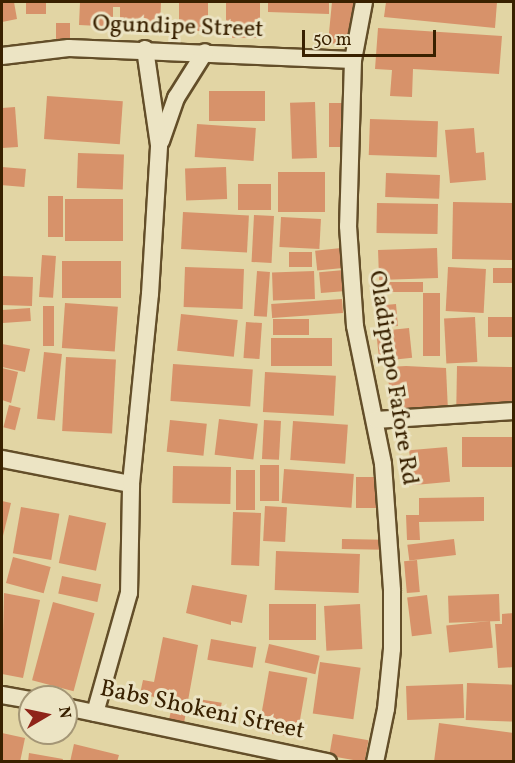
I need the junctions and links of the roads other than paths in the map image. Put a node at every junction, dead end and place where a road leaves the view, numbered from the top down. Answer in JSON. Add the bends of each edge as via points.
{"nodes":[{"id":1,"x":364,"y":2,"type":"edge"},
{"id":2,"x":145,"y":49,"type":"junction"},
{"id":3,"x":205,"y":52,"type":"junction"},
{"id":4,"x":2,"y":56,"type":"edge"},
{"id":5,"x":353,"y":60,"type":"junction"},
{"id":6,"x":159,"y":145,"type":"junction"},
{"id":7,"x":513,"y":411,"type":"edge"},
{"id":8,"x":376,"y":420,"type":"junction"},
{"id":9,"x":2,"y":459,"type":"edge"},
{"id":10,"x":131,"y":484,"type":"junction"},
{"id":11,"x":2,"y":695,"type":"edge"},
{"id":12,"x":18,"y":698,"type":"edge"},
{"id":13,"x":78,"y":709,"type":"edge"},
{"id":14,"x":95,"y":713,"type":"junction"},
{"id":15,"x":328,"y":762,"type":"edge"},
{"id":16,"x":375,"y":762,"type":"edge"}],
"edges":[{"from":1,"to":5,"type":"street","name":"Oladipupo Fafore Rd"},
{"from":2,"to":3,"type":"street","name":"Ogundipe Street"},
{"from":2,"to":4,"type":"street","name":"Ogundipe Street","via":[[69,48]]},
{"from":2,"to":6,"type":"street"},
{"from":3,"to":5,"type":"street","name":"Ogundipe Street"},
{"from":3,"to":6,"type":"street","via":[[176,98]]},
{"from":5,"to":8,"type":"street","name":"Oladipupo Fafore Rd","via":[[348,226],[355,326]]},
{"from":6,"to":10,"type":"street","via":[[150,294]]},
{"from":7,"to":8,"type":"street"},
{"from":8,"to":16,"type":"street","name":"Oladipupo Fafore Rd","via":[[390,531],[392,649]]},
{"from":9,"to":10,"type":"street"},
{"from":10,"to":14,"type":"street","via":[[129,593]]},
{"from":11,"to":12,"type":"street"},
{"from":13,"to":14,"type":"street","name":"Babs Shokeni Street"},
{"from":14,"to":15,"type":"street","name":"Babs Shokeni Street"}]}
